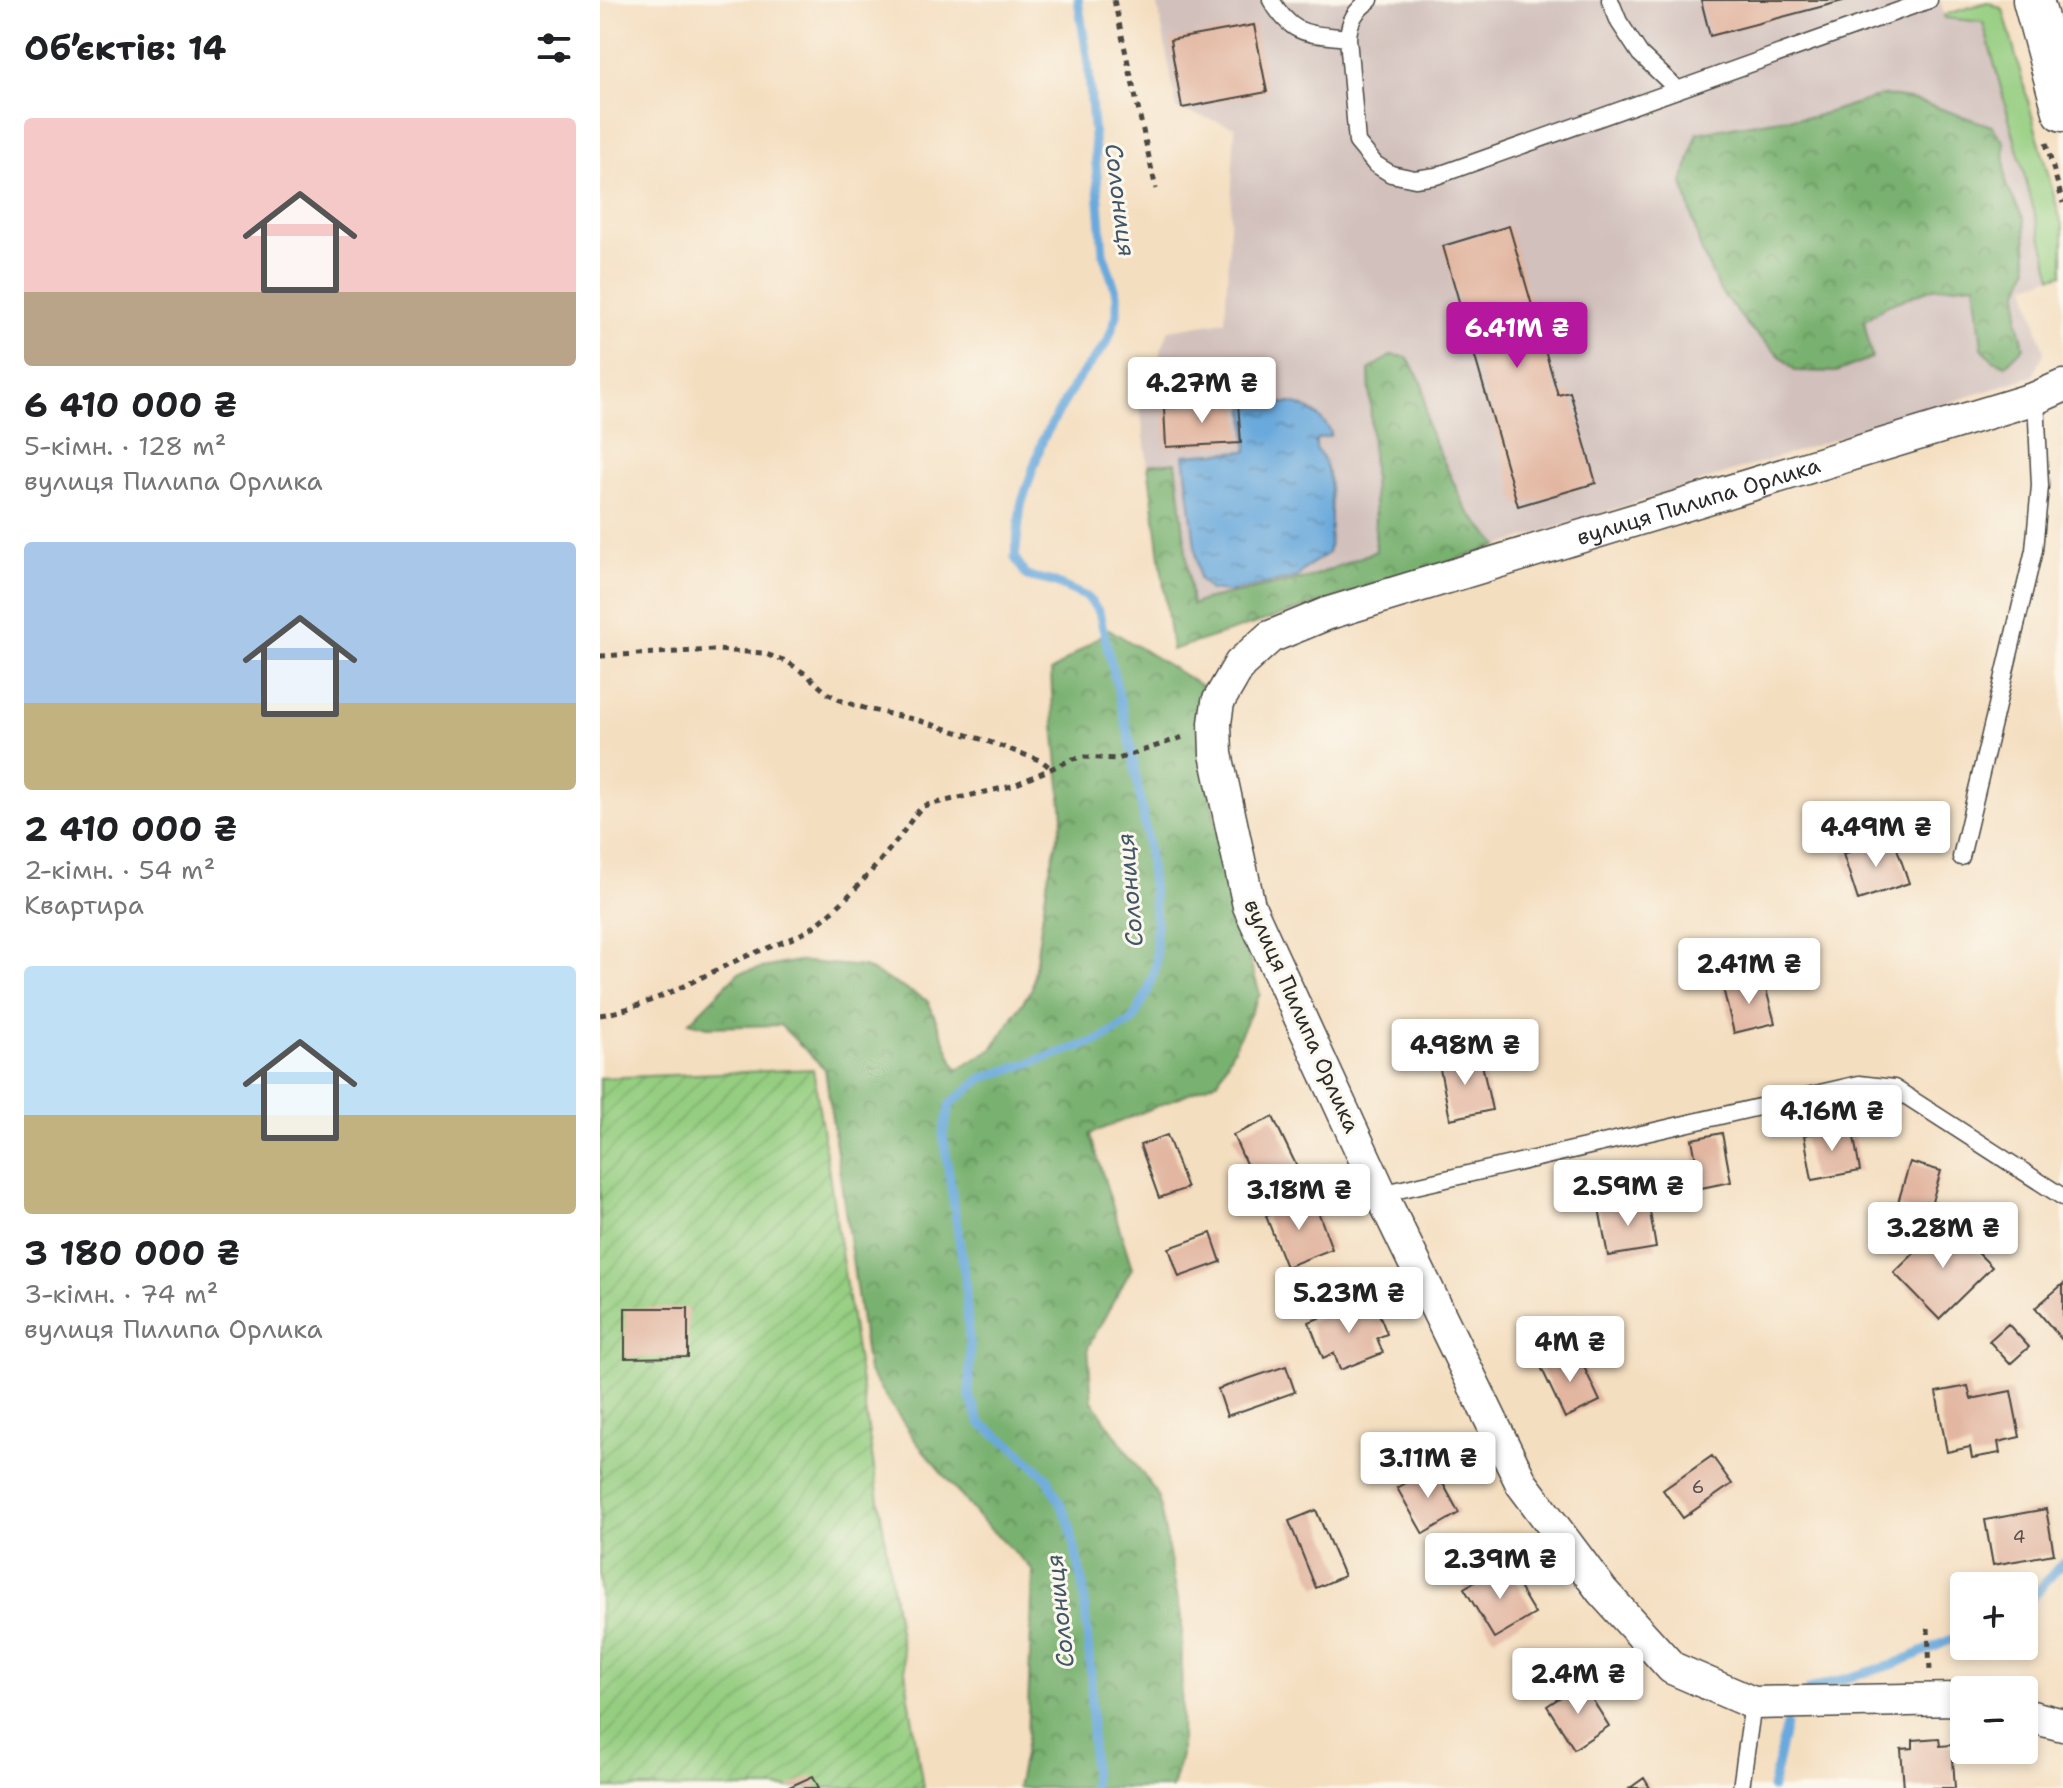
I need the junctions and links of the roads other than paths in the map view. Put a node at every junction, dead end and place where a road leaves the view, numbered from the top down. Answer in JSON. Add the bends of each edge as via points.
{"nodes":[{"id":1,"x":1271,"y":0,"type":"edge"},
{"id":2,"x":1370,"y":0,"type":"edge"},
{"id":3,"x":1610,"y":0,"type":"edge"},
{"id":4,"x":1929,"y":0,"type":"edge"},
{"id":5,"x":2033,"y":0,"type":"edge"},
{"id":6,"x":1348,"y":38,"type":"junction"},
{"id":7,"x":1678,"y":90,"type":"junction"},
{"id":8,"x":2063,"y":111,"type":"edge"},
{"id":9,"x":2050,"y":392,"type":"edge"},
{"id":10,"x":1961,"y":857,"type":"dead end"},
{"id":11,"x":1381,"y":1194,"type":"junction"},
{"id":12,"x":2063,"y":1197,"type":"edge"},
{"id":13,"x":1950,"y":1699,"type":"edge"},
{"id":14,"x":1753,"y":1703,"type":"junction"},
{"id":15,"x":2038,"y":1719,"type":"edge"},
{"id":16,"x":2063,"y":1725,"type":"edge"},
{"id":17,"x":1741,"y":1788,"type":"edge"}],
"edges":[{"from":1,"to":6,"type":"lane","via":[[1282,19],[1305,33]]},
{"from":2,"to":6,"type":"lane","via":[[1349,23]]},
{"from":3,"to":7,"type":"lane","via":[[1640,54]]},
{"from":4,"to":7,"type":"lane"},
{"from":5,"to":8,"type":"street"},
{"from":6,"to":7,"type":"lane","via":[[1357,142],[1375,164],[1415,179]]},
{"from":9,"to":10,"type":"lane","via":[[2034,550]]},
{"from":9,"to":11,"type":"street","name":"вулиця Пилипа Орлика","via":[[1326,614],[1270,637],[1240,664],[1218,702],[1216,754],[1249,906]]},
{"from":11,"to":12,"type":"lane","via":[[1859,1084],[1894,1088]]},
{"from":11,"to":14,"type":"street","name":"вулиця Пилипа Орлика","via":[[1522,1484],[1602,1591],[1672,1668]]},
{"from":13,"to":14,"type":"street","name":"вулиця Пилипа Орлика"},
{"from":14,"to":17,"type":"lane"},
{"from":15,"to":16,"type":"street"}]}
